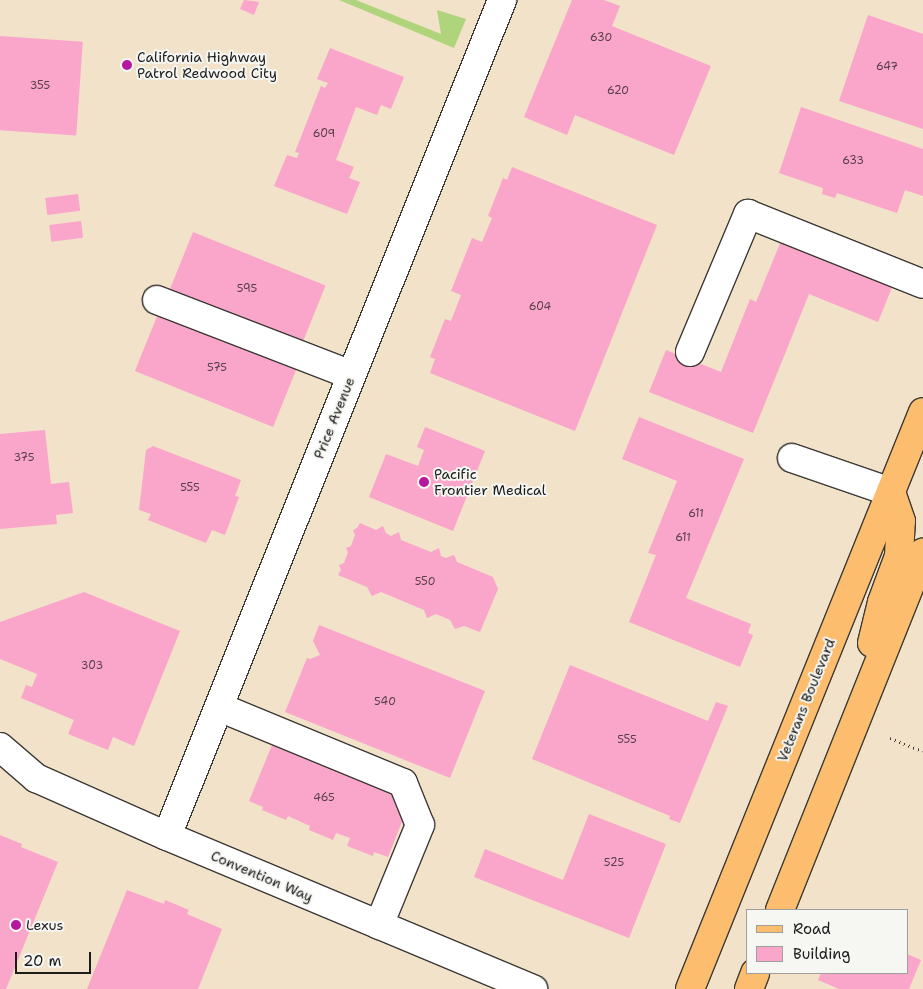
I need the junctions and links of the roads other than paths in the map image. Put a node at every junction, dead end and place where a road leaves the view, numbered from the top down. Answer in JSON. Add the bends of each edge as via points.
{"nodes":[{"id":1,"x":502,"y":0,"type":"edge"},
{"id":2,"x":923,"y":284,"type":"edge"},
{"id":3,"x":157,"y":300,"type":"dead end"},
{"id":4,"x":690,"y":352,"type":"dead end"},
{"id":5,"x":351,"y":375,"type":"junction"},
{"id":6,"x":923,"y":412,"type":"edge"},
{"id":7,"x":792,"y":458,"type":"dead end"},
{"id":8,"x":891,"y":492,"type":"junction"},
{"id":9,"x":923,"y":553,"type":"edge"},
{"id":10,"x":865,"y":699,"type":"junction"},
{"id":11,"x":219,"y":707,"type":"junction"},
{"id":12,"x":0,"y":747,"type":"edge"},
{"id":13,"x":167,"y":836,"type":"junction"},
{"id":14,"x":780,"y":909,"type":"edge"},
{"id":15,"x":379,"y":925,"type":"junction"},
{"id":16,"x":755,"y":974,"type":"edge"},
{"id":17,"x":533,"y":989,"type":"edge"},
{"id":18,"x":690,"y":989,"type":"edge"},
{"id":19,"x":749,"y":989,"type":"edge"}],
"edges":[{"from":1,"to":5,"type":"street","name":"Price Avenue"},
{"from":2,"to":4,"type":"street","via":[[748,214]]},
{"from":3,"to":5,"type":"street"},
{"from":5,"to":11,"type":"street","name":"Price Avenue"},
{"from":6,"to":8,"type":"main road","name":"Veterans Boulevard"},
{"from":7,"to":8,"type":"street"},
{"from":8,"to":10,"type":"main road","via":[[901,521],[899,556],[882,602],[868,660]]},
{"from":8,"to":18,"type":"main road","name":"Veterans Boulevard"},
{"from":9,"to":10,"type":"main road"},
{"from":10,"to":14,"type":"main road"},
{"from":11,"to":13,"type":"street","name":"Price Avenue"},
{"from":11,"to":15,"type":"street","via":[[403,784],[420,825]]},
{"from":12,"to":13,"type":"street","name":"Convention Way","via":[[36,778]]},
{"from":13,"to":15,"type":"street","name":"Convention Way"},
{"from":15,"to":17,"type":"street","name":"Convention Way"},
{"from":16,"to":19,"type":"main road"}]}
